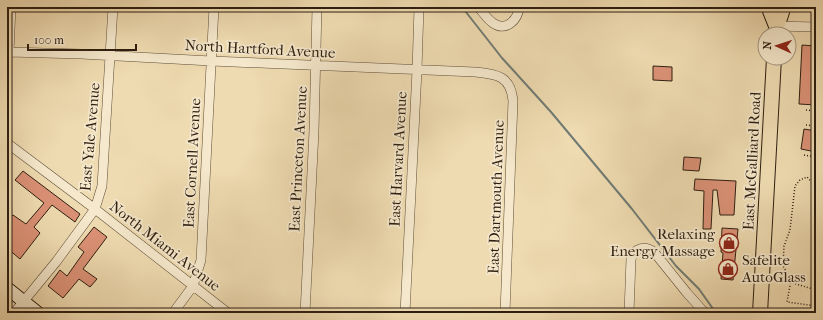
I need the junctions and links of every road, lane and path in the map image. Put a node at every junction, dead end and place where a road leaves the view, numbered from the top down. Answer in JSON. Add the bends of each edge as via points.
{"nodes":[{"id":1,"x":11,"y":7,"type":"edge"},
{"id":2,"x":113,"y":7,"type":"edge"},
{"id":3,"x":214,"y":7,"type":"edge"},
{"id":4,"x":317,"y":7,"type":"edge"},
{"id":5,"x":419,"y":7,"type":"edge"},
{"id":6,"x":478,"y":7,"type":"edge"},
{"id":7,"x":519,"y":7,"type":"edge"},
{"id":8,"x":770,"y":7,"type":"edge"},
{"id":9,"x":783,"y":7,"type":"edge"},
{"id":10,"x":775,"y":26,"type":"edge"},
{"id":11,"x":778,"y":26,"type":"edge"},
{"id":12,"x":816,"y":27,"type":"edge"},
{"id":13,"x":797,"y":28,"type":"edge"},
{"id":14,"x":8,"y":53,"type":"edge"},
{"id":15,"x":111,"y":56,"type":"junction"},
{"id":16,"x":211,"y":62,"type":"junction"},
{"id":17,"x":316,"y":66,"type":"junction"},
{"id":18,"x":774,"y":66,"type":"edge"},
{"id":19,"x":417,"y":70,"type":"junction"},
{"id":20,"x":507,"y":83,"type":"joint"},
{"id":21,"x":806,"y":110,"type":"dead end"},
{"id":22,"x":816,"y":111,"type":"edge"},
{"id":23,"x":806,"y":125,"type":"dead end"},
{"id":24,"x":816,"y":126,"type":"edge"},
{"id":25,"x":7,"y":144,"type":"edge"},
{"id":26,"x":804,"y":155,"type":"dead end"},
{"id":27,"x":816,"y":157,"type":"edge"},
{"id":28,"x":816,"y":187,"type":"edge"},
{"id":29,"x":95,"y":209,"type":"junction"},
{"id":30,"x":791,"y":280,"type":"junction"},
{"id":31,"x":193,"y":286,"type":"junction"},
{"id":32,"x":7,"y":288,"type":"edge"},
{"id":33,"x":816,"y":290,"type":"edge"},
{"id":34,"x":24,"y":301,"type":"junction"},
{"id":35,"x":816,"y":306,"type":"edge"},
{"id":36,"x":14,"y":313,"type":"edge"},
{"id":37,"x":38,"y":313,"type":"edge"},
{"id":38,"x":173,"y":313,"type":"edge"},
{"id":39,"x":228,"y":313,"type":"edge"},
{"id":40,"x":305,"y":313,"type":"edge"},
{"id":41,"x":405,"y":313,"type":"edge"},
{"id":42,"x":505,"y":313,"type":"edge"},
{"id":43,"x":629,"y":313,"type":"edge"},
{"id":44,"x":705,"y":313,"type":"edge"},
{"id":45,"x":760,"y":313,"type":"edge"}],
"edges":[{"from":1,"to":14,"type":"street"},
{"from":2,"to":15,"type":"street","name":"East Yale Avenue"},
{"from":3,"to":16,"type":"street","name":"East Cornell Avenue"},
{"from":4,"to":17,"type":"street","name":"East Princeton Avenue"},
{"from":5,"to":19,"type":"street","name":"East Harvard Avenue"},
{"from":6,"to":7,"type":"street","via":[[495,25],[506,26],[517,17]]},
{"from":8,"to":10,"type":"main road"},
{"from":9,"to":11,"type":"main road"},
{"from":12,"to":13,"type":"street"},
{"from":14,"to":15,"type":"street","name":"North Hartford Avenue"},
{"from":15,"to":16,"type":"street","name":"North Hartford Avenue"},
{"from":15,"to":29,"type":"street","name":"East Yale Avenue","via":[[102,186]]},
{"from":16,"to":17,"type":"street","name":"North Hartford Avenue"},
{"from":16,"to":31,"type":"street","name":"East Cornell Avenue","via":[[201,260]]},
{"from":17,"to":19,"type":"street","name":"North Hartford Avenue"},
{"from":17,"to":40,"type":"street","name":"East Princeton Avenue"},
{"from":18,"to":45,"type":"main road","name":"East McGalliard Road"},
{"from":19,"to":20,"type":"street","name":"North Hartford Avenue","via":[[492,74],[498,75]]},
{"from":19,"to":41,"type":"street","name":"East Harvard Avenue"},
{"from":20,"to":42,"type":"street","name":"East Dartmouth Avenue","via":[[514,101]]},
{"from":21,"to":22,"type":"path"},
{"from":23,"to":24,"type":"path"},
{"from":25,"to":29,"type":"street","name":"North Miami Avenue"},
{"from":26,"to":27,"type":"path"},
{"from":28,"to":30,"type":"path","via":[[807,177],[795,186],[790,230],[784,246],[782,266]]},
{"from":29,"to":31,"type":"street","name":"North Miami Avenue"},
{"from":29,"to":34,"type":"street","name":"East Yale Avenue"},
{"from":30,"to":33,"type":"path"},
{"from":30,"to":35,"type":"path","via":[[787,302]]},
{"from":31,"to":38,"type":"street","name":"East Cornell Avenue"},
{"from":31,"to":39,"type":"street","name":"North Miami Avenue"},
{"from":32,"to":34,"type":"main road"},
{"from":34,"to":36,"type":"street","name":"East Yale Avenue"},
{"from":34,"to":37,"type":"main road"},
{"from":43,"to":44,"type":"street","via":[[631,259],[638,249],[648,248]]}]}
